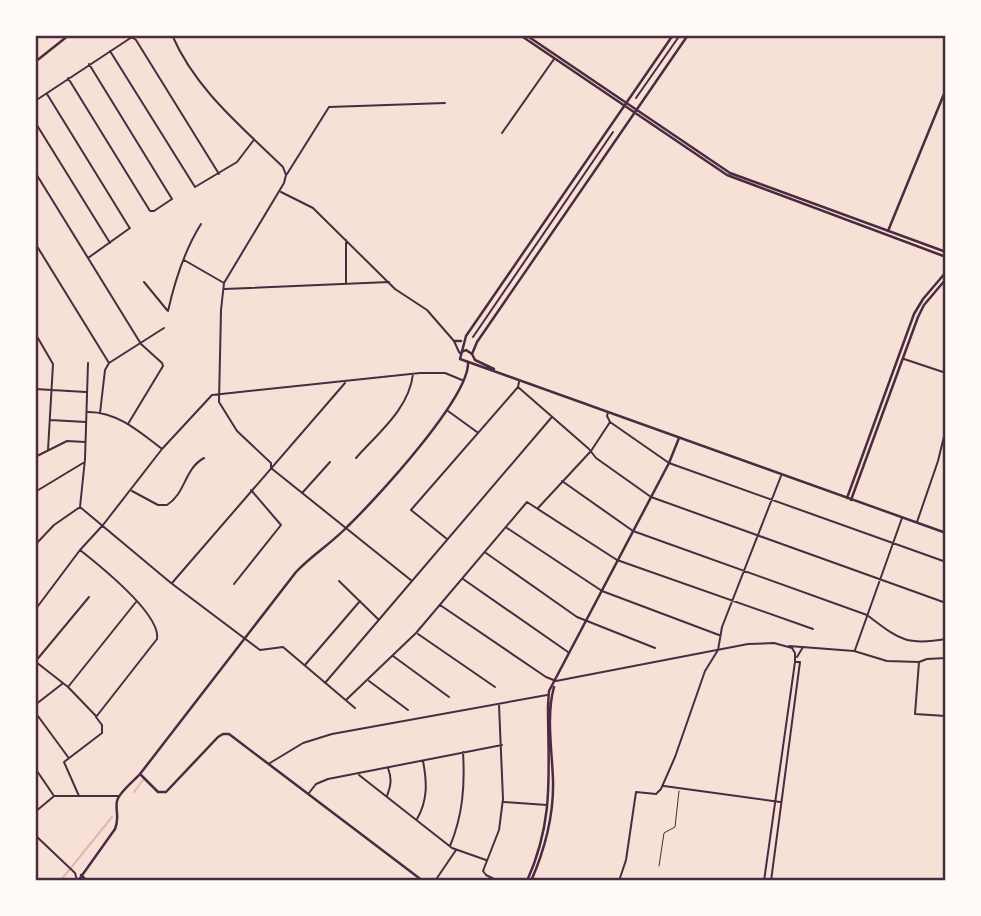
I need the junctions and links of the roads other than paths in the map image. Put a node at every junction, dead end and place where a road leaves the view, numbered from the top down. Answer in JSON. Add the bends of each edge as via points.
{"nodes":[{"id":1,"x":69,"y":35,"type":"edge"},
{"id":2,"x":172,"y":35,"type":"edge"},
{"id":3,"x":520,"y":35,"type":"edge"},
{"id":4,"x":526,"y":35,"type":"edge"},
{"id":5,"x":673,"y":35,"type":"edge"},
{"id":6,"x":680,"y":35,"type":"edge"},
{"id":7,"x":688,"y":35,"type":"edge"},
{"id":8,"x":110,"y":51,"type":"junction"},
{"id":9,"x":554,"y":58,"type":"junction"},
{"id":10,"x":35,"y":62,"type":"edge"},
{"id":11,"x":89,"y":64,"type":"junction"},
{"id":12,"x":68,"y":78,"type":"junction"},
{"id":13,"x":946,"y":89,"type":"edge"},
{"id":14,"x":47,"y":93,"type":"junction"},
{"id":15,"x":636,"y":98,"type":"dead end"},
{"id":16,"x":35,"y":101,"type":"edge"},
{"id":17,"x":445,"y":103,"type":"dead end"},
{"id":18,"x":624,"y":103,"type":"junction"},
{"id":19,"x":635,"y":110,"type":"junction"},
{"id":20,"x":35,"y":122,"type":"edge"},
{"id":21,"x":613,"y":132,"type":"dead end"},
{"id":22,"x":502,"y":133,"type":"dead end"},
{"id":23,"x":254,"y":139,"type":"junction"},
{"id":24,"x":35,"y":172,"type":"edge"},
{"id":25,"x":219,"y":174,"type":"junction"},
{"id":26,"x":286,"y":175,"type":"junction"},
{"id":27,"x":280,"y":191,"type":"junction"},
{"id":28,"x":201,"y":224,"type":"dead end"},
{"id":29,"x":887,"y":233,"type":"junction"},
{"id":30,"x":346,"y":239,"type":"junction"},
{"id":31,"x":35,"y":243,"type":"edge"},
{"id":32,"x":110,"y":243,"type":"junction"},
{"id":33,"x":946,"y":252,"type":"edge"},
{"id":34,"x":946,"y":257,"type":"edge"},
{"id":35,"x":87,"y":258,"type":"junction"},
{"id":36,"x":183,"y":259,"type":"junction"},
{"id":37,"x":946,"y":272,"type":"edge"},
{"id":38,"x":946,"y":279,"type":"edge"},
{"id":39,"x":144,"y":282,"type":"dead end"},
{"id":40,"x":389,"y":282,"type":"junction"},
{"id":41,"x":224,"y":283,"type":"junction"},
{"id":42,"x":346,"y":285,"type":"junction"},
{"id":43,"x":223,"y":289,"type":"junction"},
{"id":44,"x":164,"y":328,"type":"dead end"},
{"id":45,"x":35,"y":333,"type":"edge"},
{"id":46,"x":472,"y":337,"type":"dead end"},
{"id":47,"x":464,"y":339,"type":"junction"},
{"id":48,"x":454,"y":341,"type":"junction"},
{"id":49,"x":141,"y":344,"type":"junction"},
{"id":50,"x":462,"y":346,"type":"junction"},
{"id":51,"x":467,"y":350,"type":"junction"},
{"id":52,"x":460,"y":354,"type":"junction"},
{"id":53,"x":472,"y":356,"type":"junction"},
{"id":54,"x":899,"y":357,"type":"junction"},
{"id":55,"x":904,"y":358,"type":"junction"},
{"id":56,"x":468,"y":362,"type":"junction"},
{"id":57,"x":88,"y":363,"type":"dead end"},
{"id":58,"x":109,"y":363,"type":"junction"},
{"id":59,"x":475,"y":365,"type":"junction"},
{"id":60,"x":468,"y":371,"type":"junction"},
{"id":61,"x":502,"y":373,"type":"junction"},
{"id":62,"x":946,"y":373,"type":"edge"},
{"id":63,"x":413,"y":374,"type":"junction"},
{"id":64,"x":520,"y":380,"type":"junction"},
{"id":65,"x":346,"y":381,"type":"junction"},
{"id":66,"x":464,"y":381,"type":"junction"},
{"id":67,"x":518,"y":387,"type":"junction"},
{"id":68,"x":35,"y":390,"type":"edge"},
{"id":69,"x":52,"y":391,"type":"junction"},
{"id":70,"x":87,"y":393,"type":"junction"},
{"id":71,"x":219,"y":393,"type":"junction"},
{"id":72,"x":447,"y":410,"type":"junction"},
{"id":73,"x":608,"y":411,"type":"junction"},
{"id":74,"x":86,"y":412,"type":"junction"},
{"id":75,"x":100,"y":412,"type":"junction"},
{"id":76,"x":551,"y":418,"type":"junction"},
{"id":77,"x":49,"y":420,"type":"junction"},
{"id":78,"x":86,"y":422,"type":"junction"},
{"id":79,"x":610,"y":422,"type":"junction"},
{"id":80,"x":128,"y":424,"type":"junction"},
{"id":81,"x":946,"y":428,"type":"edge"},
{"id":82,"x":478,"y":433,"type":"junction"},
{"id":83,"x":679,"y":438,"type":"junction"},
{"id":84,"x":85,"y":442,"type":"junction"},
{"id":85,"x":162,"y":449,"type":"junction"},
{"id":86,"x":48,"y":450,"type":"junction"},
{"id":87,"x":591,"y":451,"type":"junction"},
{"id":88,"x":35,"y":457,"type":"edge"},
{"id":89,"x":204,"y":458,"type":"dead end"},
{"id":90,"x":356,"y":458,"type":"dead end"},
{"id":91,"x":330,"y":462,"type":"dead end"},
{"id":92,"x":84,"y":463,"type":"junction"},
{"id":93,"x":669,"y":463,"type":"junction"},
{"id":94,"x":271,"y":468,"type":"junction"},
{"id":95,"x":782,"y":474,"type":"junction"},
{"id":96,"x":562,"y":481,"type":"junction"},
{"id":97,"x":130,"y":490,"type":"junction"},
{"id":98,"x":251,"y":490,"type":"junction"},
{"id":99,"x":35,"y":492,"type":"edge"},
{"id":100,"x":302,"y":493,"type":"junction"},
{"id":101,"x":650,"y":497,"type":"junction"},
{"id":102,"x":773,"y":499,"type":"junction"},
{"id":103,"x":849,"y":499,"type":"junction"},
{"id":104,"x":80,"y":507,"type":"junction"},
{"id":105,"x":537,"y":509,"type":"junction"},
{"id":106,"x":902,"y":518,"type":"junction"},
{"id":107,"x":917,"y":523,"type":"junction"},
{"id":108,"x":103,"y":525,"type":"junction"},
{"id":109,"x":506,"y":527,"type":"junction"},
{"id":110,"x":347,"y":528,"type":"junction"},
{"id":111,"x":633,"y":531,"type":"junction"},
{"id":112,"x":946,"y":533,"type":"edge"},
{"id":113,"x":760,"y":535,"type":"junction"},
{"id":114,"x":447,"y":540,"type":"junction"},
{"id":115,"x":893,"y":543,"type":"junction"},
{"id":116,"x":35,"y":545,"type":"edge"},
{"id":117,"x":80,"y":550,"type":"junction"},
{"id":118,"x":485,"y":552,"type":"junction"},
{"id":119,"x":617,"y":561,"type":"junction"},
{"id":120,"x":946,"y":562,"type":"edge"},
{"id":121,"x":744,"y":572,"type":"junction"},
{"id":122,"x":462,"y":579,"type":"junction"},
{"id":123,"x":879,"y":580,"type":"junction"},
{"id":124,"x":339,"y":581,"type":"dead end"},
{"id":125,"x":412,"y":582,"type":"junction"},
{"id":126,"x":172,"y":583,"type":"junction"},
{"id":127,"x":234,"y":584,"type":"dead end"},
{"id":128,"x":602,"y":591,"type":"junction"},
{"id":129,"x":89,"y":597,"type":"dead end"},
{"id":130,"x":136,"y":601,"type":"junction"},
{"id":131,"x":360,"y":601,"type":"junction"},
{"id":132,"x":732,"y":602,"type":"junction"},
{"id":133,"x":946,"y":603,"type":"edge"},
{"id":134,"x":440,"y":605,"type":"junction"},
{"id":135,"x":35,"y":610,"type":"edge"},
{"id":136,"x":867,"y":615,"type":"junction"},
{"id":137,"x":379,"y":620,"type":"junction"},
{"id":138,"x":586,"y":622,"type":"junction"},
{"id":139,"x":813,"y":629,"type":"dead end"},
{"id":140,"x":416,"y":633,"type":"junction"},
{"id":141,"x":719,"y":635,"type":"junction"},
{"id":142,"x":246,"y":639,"type":"junction"},
{"id":143,"x":946,"y":639,"type":"edge"},
{"id":144,"x":788,"y":646,"type":"junction"},
{"id":145,"x":808,"y":646,"type":"junction"},
{"id":146,"x":655,"y":648,"type":"dead end"},
{"id":147,"x":718,"y":650,"type":"junction"},
{"id":148,"x":855,"y":651,"type":"junction"},
{"id":149,"x":569,"y":653,"type":"junction"},
{"id":150,"x":393,"y":656,"type":"junction"},
{"id":151,"x":946,"y":658,"type":"edge"},
{"id":152,"x":36,"y":662,"type":"edge"},
{"id":153,"x":795,"y":662,"type":"junction"},
{"id":154,"x":919,"y":662,"type":"junction"},
{"id":155,"x":305,"y":666,"type":"junction"},
{"id":156,"x":367,"y":680,"type":"junction"},
{"id":157,"x":556,"y":681,"type":"junction"},
{"id":158,"x":325,"y":683,"type":"junction"},
{"id":159,"x":62,"y":684,"type":"junction"},
{"id":160,"x":68,"y":687,"type":"junction"},
{"id":161,"x":495,"y":687,"type":"dead end"},
{"id":162,"x":548,"y":695,"type":"junction"},
{"id":163,"x":449,"y":697,"type":"dead end"},
{"id":164,"x":346,"y":700,"type":"junction"},
{"id":165,"x":499,"y":704,"type":"junction"},
{"id":166,"x":35,"y":705,"type":"edge"},
{"id":167,"x":355,"y":708,"type":"dead end"},
{"id":168,"x":408,"y":709,"type":"dead end"},
{"id":169,"x":35,"y":712,"type":"edge"},
{"id":170,"x":946,"y":716,"type":"edge"},
{"id":171,"x":96,"y":717,"type":"junction"},
{"id":172,"x":502,"y":744,"type":"junction"},
{"id":173,"x":463,"y":752,"type":"junction"},
{"id":174,"x":69,"y":758,"type":"junction"},
{"id":175,"x":423,"y":760,"type":"junction"},
{"id":176,"x":270,"y":763,"type":"junction"},
{"id":177,"x":388,"y":767,"type":"junction"},
{"id":178,"x":35,"y":768,"type":"edge"},
{"id":179,"x":356,"y":773,"type":"junction"},
{"id":180,"x":140,"y":774,"type":"junction"},
{"id":181,"x":662,"y":786,"type":"junction"},
{"id":182,"x":679,"y":788,"type":"junction"},
{"id":183,"x":309,"y":793,"type":"junction"},
{"id":184,"x":54,"y":796,"type":"junction"},
{"id":185,"x":79,"y":796,"type":"junction"},
{"id":186,"x":119,"y":796,"type":"junction"},
{"id":187,"x":386,"y":797,"type":"junction"},
{"id":188,"x":503,"y":802,"type":"junction"},
{"id":189,"x":775,"y":802,"type":"junction"},
{"id":190,"x":781,"y":802,"type":"junction"},
{"id":191,"x":551,"y":806,"type":"junction"},
{"id":192,"x":35,"y":812,"type":"edge"},
{"id":193,"x":417,"y":820,"type":"junction"},
{"id":194,"x":35,"y":835,"type":"edge"},
{"id":195,"x":450,"y":846,"type":"junction"},
{"id":196,"x":456,"y":850,"type":"junction"},
{"id":197,"x":487,"y":861,"type":"junction"},
{"id":198,"x":659,"y":866,"type":"dead end"},
{"id":199,"x":946,"y":867,"type":"edge"},
{"id":200,"x":72,"y":871,"type":"junction"},
{"id":201,"x":81,"y":874,"type":"junction"},
{"id":202,"x":77,"y":881,"type":"edge"},
{"id":203,"x":87,"y":881,"type":"edge"},
{"id":204,"x":423,"y":881,"type":"edge"},
{"id":205,"x":435,"y":881,"type":"edge"},
{"id":206,"x":499,"y":881,"type":"edge"},
{"id":207,"x":529,"y":881,"type":"edge"},
{"id":208,"x":619,"y":881,"type":"edge"},
{"id":209,"x":764,"y":881,"type":"edge"},
{"id":210,"x":771,"y":881,"type":"edge"},
{"id":211,"x":945,"y":881,"type":"edge"}],
"edges":[{"from":1,"to":10,"type":"main road"},
{"from":2,"to":23,"type":"street","via":[[209,94]]},
{"from":3,"to":9,"type":"main road"},
{"from":4,"to":18,"type":"main road"},
{"from":5,"to":18,"type":"main road"},
{"from":6,"to":15,"type":"street"},
{"from":7,"to":19,"type":"main road"},
{"from":8,"to":11,"type":"street"},
{"from":8,"to":25,"type":"street","via":[[195,187]]},
{"from":8,"to":25,"type":"street","via":[[128,38],[136,40]]},
{"from":9,"to":18,"type":"main road"},
{"from":9,"to":22,"type":"street"},
{"from":11,"to":12,"type":"street"},
{"from":11,"to":12,"type":"street","via":[[172,199],[154,211]]},
{"from":12,"to":14,"type":"street"},
{"from":13,"to":29,"type":"main road"},
{"from":14,"to":16,"type":"street"},
{"from":14,"to":32,"type":"street","via":[[129,227]]},
{"from":17,"to":26,"type":"street","via":[[331,106]]},
{"from":18,"to":19,"type":"main road"},
{"from":18,"to":47,"type":"main road"},
{"from":19,"to":29,"type":"main road","via":[[734,179]]},
{"from":19,"to":53,"type":"main road","via":[[477,342]]},
{"from":20,"to":32,"type":"street"},
{"from":21,"to":46,"type":"street"},
{"from":23,"to":25,"type":"street","via":[[239,160]]},
{"from":23,"to":26,"type":"street"},
{"from":24,"to":35,"type":"street"},
{"from":26,"to":27,"type":"street"},
{"from":27,"to":30,"type":"street","via":[[313,208]]},
{"from":27,"to":41,"type":"street"},
{"from":28,"to":36,"type":"street"},
{"from":29,"to":33,"type":"main road"},
{"from":29,"to":34,"type":"main road"},
{"from":30,"to":40,"type":"street"},
{"from":30,"to":42,"type":"street"},
{"from":31,"to":58,"type":"street"},
{"from":32,"to":35,"type":"street"},
{"from":35,"to":49,"type":"street"},
{"from":36,"to":39,"type":"street","via":[[168,311]]},
{"from":36,"to":41,"type":"street"},
{"from":37,"to":54,"type":"main road","via":[[918,307]]},
{"from":38,"to":55,"type":"main road","via":[[922,308]]},
{"from":40,"to":42,"type":"street"},
{"from":40,"to":48,"type":"street","via":[[427,310]]},
{"from":41,"to":43,"type":"street"},
{"from":42,"to":43,"type":"street"},
{"from":43,"to":71,"type":"street"},
{"from":44,"to":49,"type":"street"},
{"from":45,"to":69,"type":"street","via":[[52,361]]},
{"from":47,"to":48,"type":"main road"},
{"from":47,"to":50,"type":"main road"},
{"from":48,"to":50,"type":"street"},
{"from":48,"to":52,"type":"street"},
{"from":49,"to":58,"type":"street"},
{"from":49,"to":80,"type":"street","via":[[163,366]]},
{"from":50,"to":51,"type":"street"},
{"from":50,"to":52,"type":"main road"},
{"from":51,"to":52,"type":"main road"},
{"from":51,"to":53,"type":"main road"},
{"from":52,"to":56,"type":"main road","via":[[461,361]]},
{"from":53,"to":56,"type":"main road"},
{"from":53,"to":61,"type":"main road"},
{"from":54,"to":55,"type":"street"},
{"from":54,"to":103,"type":"main road"},
{"from":55,"to":62,"type":"street"},
{"from":55,"to":103,"type":"main road"},
{"from":56,"to":59,"type":"main road"},
{"from":56,"to":60,"type":"main road"},
{"from":57,"to":70,"type":"street"},
{"from":58,"to":75,"type":"street"},
{"from":59,"to":60,"type":"main road"},
{"from":59,"to":61,"type":"main road"},
{"from":60,"to":66,"type":"main road"},
{"from":61,"to":64,"type":"main road"},
{"from":63,"to":65,"type":"street"},
{"from":63,"to":66,"type":"street","via":[[445,373]]},
{"from":63,"to":90,"type":"street","via":[[401,408]]},
{"from":64,"to":67,"type":"street"},
{"from":64,"to":73,"type":"main road"},
{"from":65,"to":71,"type":"street"},
{"from":65,"to":94,"type":"street"},
{"from":66,"to":72,"type":"main road"},
{"from":67,"to":76,"type":"street"},
{"from":67,"to":82,"type":"street"},
{"from":68,"to":69,"type":"street"},
{"from":69,"to":70,"type":"street"},
{"from":69,"to":77,"type":"street"},
{"from":70,"to":74,"type":"street"},
{"from":71,"to":85,"type":"street","via":[[204,402]]},
{"from":71,"to":94,"type":"street","via":[[237,431]]},
{"from":72,"to":82,"type":"street"},
{"from":72,"to":110,"type":"main road"},
{"from":73,"to":79,"type":"street"},
{"from":73,"to":83,"type":"main road"},
{"from":74,"to":75,"type":"street"},
{"from":74,"to":78,"type":"street"},
{"from":75,"to":80,"type":"street"},
{"from":76,"to":87,"type":"street"},
{"from":76,"to":114,"type":"street"},
{"from":77,"to":78,"type":"street"},
{"from":77,"to":86,"type":"street"},
{"from":78,"to":84,"type":"street"},
{"from":79,"to":87,"type":"street"},
{"from":79,"to":93,"type":"street"},
{"from":80,"to":85,"type":"street"},
{"from":81,"to":107,"type":"street"},
{"from":82,"to":114,"type":"street","via":[[411,511]]},
{"from":83,"to":93,"type":"main road"},
{"from":83,"to":95,"type":"main road"},
{"from":84,"to":86,"type":"street","via":[[67,440]]},
{"from":84,"to":92,"type":"street"},
{"from":85,"to":97,"type":"street"},
{"from":86,"to":88,"type":"street"},
{"from":87,"to":96,"type":"street"},
{"from":87,"to":101,"type":"street"},
{"from":89,"to":97,"type":"street","via":[[191,467],[178,495],[167,505]]},
{"from":91,"to":100,"type":"street"},
{"from":92,"to":99,"type":"street"},
{"from":92,"to":104,"type":"street"},
{"from":93,"to":101,"type":"main road"},
{"from":93,"to":102,"type":"street"},
{"from":94,"to":98,"type":"street"},
{"from":94,"to":100,"type":"street"},
{"from":95,"to":102,"type":"street"},
{"from":95,"to":103,"type":"main road"},
{"from":96,"to":105,"type":"street"},
{"from":96,"to":111,"type":"street"},
{"from":97,"to":108,"type":"street"},
{"from":98,"to":126,"type":"street"},
{"from":98,"to":127,"type":"street","via":[[281,526]]},
{"from":100,"to":110,"type":"street"},
{"from":101,"to":111,"type":"main road"},
{"from":101,"to":113,"type":"street"},
{"from":102,"to":113,"type":"street"},
{"from":102,"to":115,"type":"street"},
{"from":103,"to":106,"type":"main road"},
{"from":104,"to":108,"type":"street"},
{"from":104,"to":116,"type":"street"},
{"from":105,"to":109,"type":"street","via":[[527,502]]},
{"from":105,"to":119,"type":"street"},
{"from":106,"to":107,"type":"main road"},
{"from":106,"to":115,"type":"street"},
{"from":107,"to":112,"type":"main road"},
{"from":108,"to":117,"type":"street"},
{"from":108,"to":126,"type":"street"},
{"from":109,"to":118,"type":"street"},
{"from":109,"to":128,"type":"street"},
{"from":110,"to":125,"type":"street"},
{"from":110,"to":142,"type":"main road","via":[[296,572]]},
{"from":111,"to":119,"type":"main road"},
{"from":111,"to":121,"type":"street"},
{"from":113,"to":121,"type":"street"},
{"from":113,"to":123,"type":"street"},
{"from":114,"to":125,"type":"street"},
{"from":115,"to":120,"type":"street"},
{"from":115,"to":123,"type":"street"},
{"from":117,"to":130,"type":"street"},
{"from":117,"to":135,"type":"street"},
{"from":118,"to":122,"type":"street"},
{"from":118,"to":138,"type":"street"},
{"from":119,"to":128,"type":"main road"},
{"from":119,"to":132,"type":"street"},
{"from":121,"to":132,"type":"street"},
{"from":121,"to":136,"type":"street"},
{"from":122,"to":134,"type":"street"},
{"from":122,"to":149,"type":"street"},
{"from":123,"to":133,"type":"street"},
{"from":123,"to":136,"type":"street"},
{"from":124,"to":131,"type":"street"},
{"from":125,"to":137,"type":"street"},
{"from":126,"to":142,"type":"street"},
{"from":128,"to":138,"type":"main road"},
{"from":128,"to":141,"type":"street"},
{"from":129,"to":152,"type":"street"},
{"from":130,"to":160,"type":"street"},
{"from":130,"to":171,"type":"street","via":[[155,623],[158,639]]},
{"from":131,"to":137,"type":"street"},
{"from":131,"to":155,"type":"street"},
{"from":132,"to":139,"type":"street"},
{"from":132,"to":141,"type":"street"},
{"from":134,"to":140,"type":"street"},
{"from":134,"to":157,"type":"street"},
{"from":136,"to":143,"type":"street","via":[[909,642]]},
{"from":136,"to":148,"type":"street"},
{"from":137,"to":158,"type":"street"},
{"from":138,"to":146,"type":"street"},
{"from":138,"to":149,"type":"main road"},
{"from":140,"to":150,"type":"street"},
{"from":140,"to":161,"type":"street"},
{"from":141,"to":147,"type":"street"},
{"from":142,"to":155,"type":"street","via":[[260,650],[283,647]]},
{"from":142,"to":180,"type":"main road"},
{"from":144,"to":145,"type":"street"},
{"from":144,"to":147,"type":"street","via":[[765,643]]},
{"from":144,"to":153,"type":"street","via":[[794,650]]},
{"from":145,"to":148,"type":"street"},
{"from":145,"to":153,"type":"street","via":[[801,649]]},
{"from":147,"to":157,"type":"street"},
{"from":147,"to":181,"type":"street","via":[[705,671]]},
{"from":148,"to":154,"type":"street","via":[[887,661]]},
{"from":149,"to":157,"type":"main road"},
{"from":150,"to":156,"type":"street"},
{"from":150,"to":163,"type":"street"},
{"from":151,"to":154,"type":"street"},
{"from":152,"to":159,"type":"street"},
{"from":153,"to":189,"type":"street"},
{"from":153,"to":190,"type":"street","via":[[800,662]]},
{"from":154,"to":170,"type":"street","via":[[915,714]]},
{"from":155,"to":158,"type":"street"},
{"from":156,"to":164,"type":"street"},
{"from":156,"to":168,"type":"street"},
{"from":157,"to":162,"type":"main road"},
{"from":157,"to":191,"type":"main road","via":[[551,706]]},
{"from":158,"to":164,"type":"street"},
{"from":159,"to":160,"type":"street"},
{"from":159,"to":166,"type":"street"},
{"from":160,"to":171,"type":"street"},
{"from":162,"to":165,"type":"street"},
{"from":162,"to":191,"type":"main road"},
{"from":164,"to":167,"type":"street"},
{"from":165,"to":172,"type":"street"},
{"from":165,"to":176,"type":"street","via":[[332,734],[303,743]]},
{"from":169,"to":174,"type":"street"},
{"from":171,"to":174,"type":"street","via":[[102,733]]},
{"from":172,"to":173,"type":"street"},
{"from":172,"to":188,"type":"street"},
{"from":173,"to":175,"type":"street"},
{"from":173,"to":195,"type":"street","via":[[463,801]]},
{"from":174,"to":185,"type":"street","via":[[64,762]]},
{"from":175,"to":177,"type":"street"},
{"from":175,"to":193,"type":"street","via":[[426,790]]},
{"from":176,"to":180,"type":"main road","via":[[223,734],[162,793]]},
{"from":176,"to":183,"type":"main road"},
{"from":177,"to":179,"type":"street"},
{"from":177,"to":187,"type":"street","via":[[391,786]]},
{"from":178,"to":184,"type":"street"},
{"from":179,"to":183,"type":"street","via":[[316,784]]},
{"from":179,"to":187,"type":"street"},
{"from":180,"to":186,"type":"main road"},
{"from":181,"to":182,"type":"street"},
{"from":181,"to":208,"type":"street","via":[[656,794],[636,792]]},
{"from":182,"to":189,"type":"street"},
{"from":182,"to":198,"type":"lane","via":[[675,827],[664,833]]},
{"from":183,"to":204,"type":"main road"},
{"from":184,"to":185,"type":"street"},
{"from":184,"to":192,"type":"street"},
{"from":185,"to":186,"type":"street"},
{"from":186,"to":201,"type":"main road","via":[[116,830]]},
{"from":187,"to":193,"type":"street"},
{"from":188,"to":191,"type":"street"},
{"from":188,"to":197,"type":"street"},
{"from":189,"to":190,"type":"street"},
{"from":189,"to":209,"type":"street"},
{"from":190,"to":210,"type":"street"},
{"from":191,"to":207,"type":"main road"},
{"from":193,"to":195,"type":"street"},
{"from":194,"to":200,"type":"street"},
{"from":195,"to":196,"type":"street"},
{"from":196,"to":197,"type":"street"},
{"from":196,"to":205,"type":"street"},
{"from":197,"to":206,"type":"street","via":[[484,873]]},
{"from":199,"to":211,"type":"main road"},
{"from":200,"to":201,"type":"street"},
{"from":200,"to":202,"type":"street"},
{"from":201,"to":202,"type":"main road"},
{"from":201,"to":203,"type":"main road"}]}
